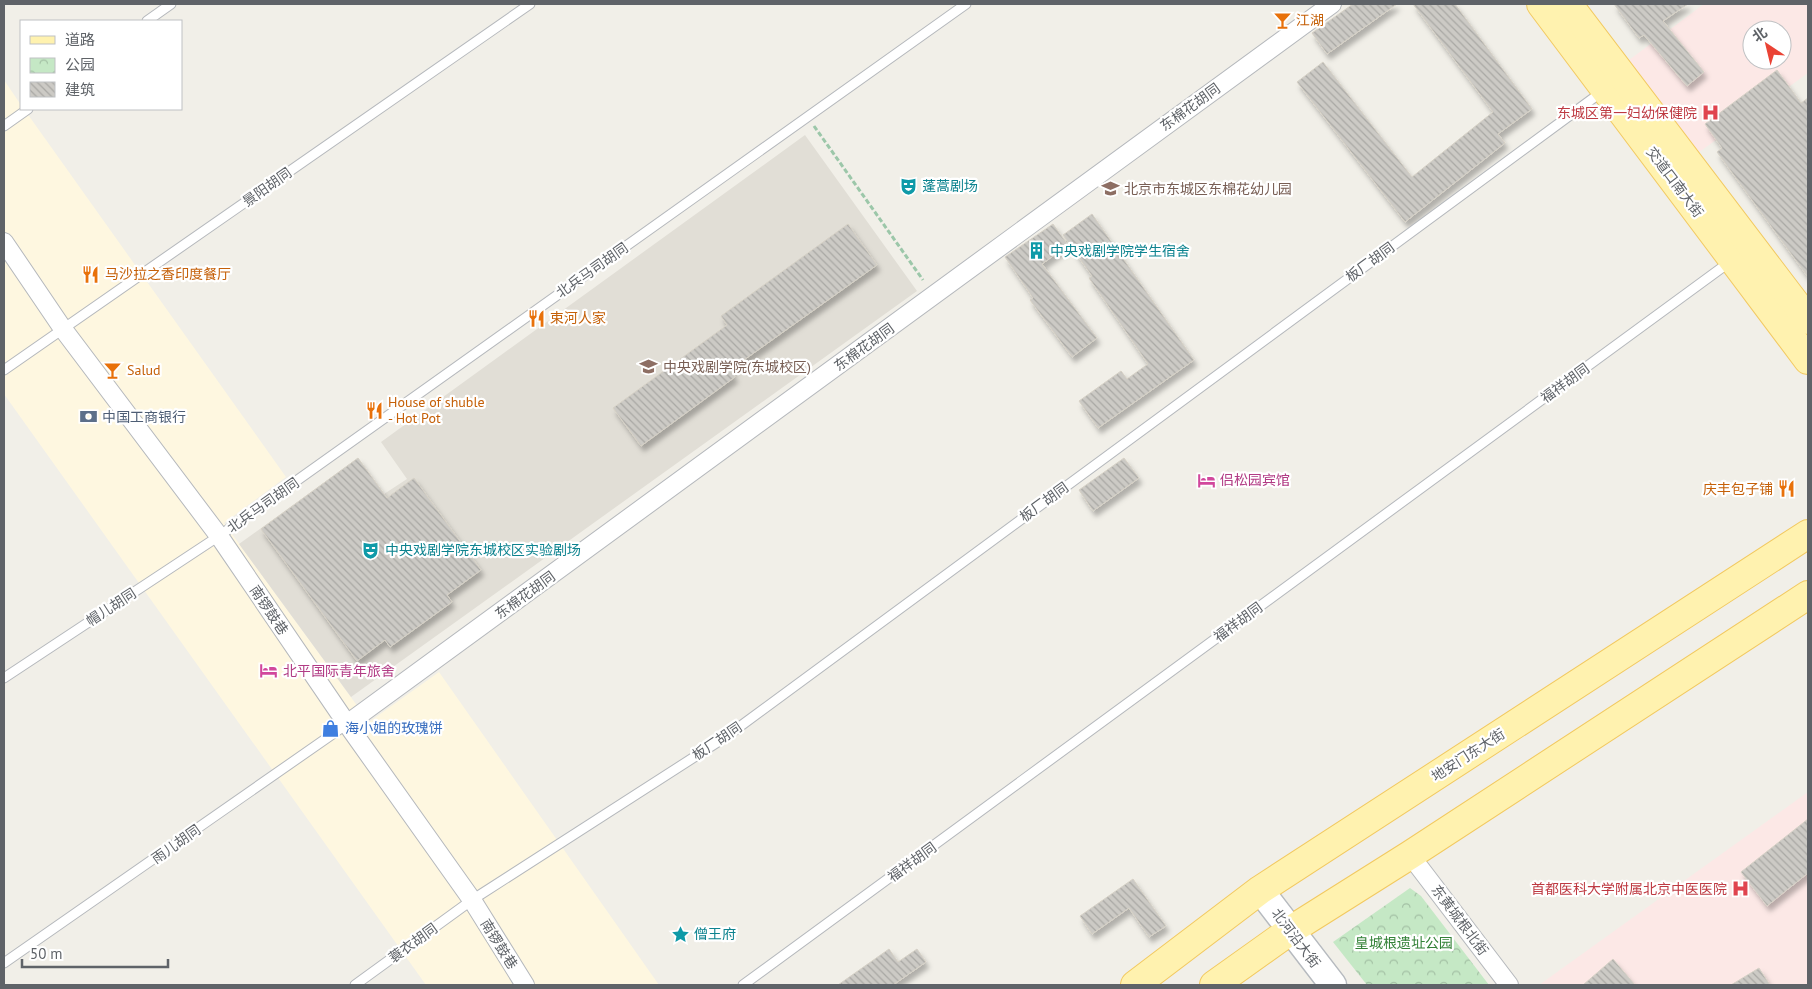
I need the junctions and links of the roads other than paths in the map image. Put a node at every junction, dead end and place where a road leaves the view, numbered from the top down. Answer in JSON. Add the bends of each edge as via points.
{"nodes":[{"id":1,"x":171,"y":4,"type":"edge"},
{"id":2,"x":530,"y":4,"type":"edge"},
{"id":3,"x":966,"y":4,"type":"edge"},
{"id":4,"x":1332,"y":4,"type":"edge"},
{"id":5,"x":1541,"y":4,"type":"edge"},
{"id":6,"x":1568,"y":4,"type":"edge"},
{"id":7,"x":148,"y":20,"type":"edge"},
{"id":8,"x":1605,"y":89,"type":"junction"},
{"id":9,"x":27,"y":110,"type":"edge"},
{"id":10,"x":4,"y":126,"type":"edge"},
{"id":11,"x":4,"y":242,"type":"edge"},
{"id":12,"x":1733,"y":260,"type":"junction"},
{"id":13,"x":1808,"y":320,"type":"edge"},
{"id":14,"x":63,"y":329,"type":"junction"},
{"id":15,"x":1808,"y":360,"type":"edge"},
{"id":16,"x":4,"y":370,"type":"edge"},
{"id":17,"x":1808,"y":534,"type":"edge"},
{"id":18,"x":219,"y":536,"type":"junction"},
{"id":19,"x":1808,"y":596,"type":"edge"},
{"id":20,"x":4,"y":678,"type":"edge"},
{"id":21,"x":347,"y":724,"type":"junction"},
{"id":22,"x":1410,"y":855,"type":"junction"},
{"id":23,"x":1260,"y":890,"type":"junction"},
{"id":24,"x":472,"y":900,"type":"junction"},
{"id":25,"x":1291,"y":930,"type":"junction"},
{"id":26,"x":4,"y":963,"type":"edge"},
{"id":27,"x":355,"y":985,"type":"edge"},
{"id":28,"x":525,"y":985,"type":"edge"},
{"id":29,"x":743,"y":985,"type":"edge"},
{"id":30,"x":1135,"y":985,"type":"edge"},
{"id":31,"x":1214,"y":985,"type":"edge"},
{"id":32,"x":1333,"y":985,"type":"edge"},
{"id":33,"x":1509,"y":985,"type":"edge"}],
"edges":[{"from":1,"to":7,"type":"lane"},
{"from":2,"to":14,"type":"lane","name":"景阳胡同"},
{"from":3,"to":18,"type":"lane","name":"北兵马司胡同"},
{"from":4,"to":21,"type":"street","name":"东棉花胡同"},
{"from":5,"to":8,"type":"main road","name":"交道口南大街"},
{"from":6,"to":13,"type":"main road","name":"交道口南大街"},
{"from":8,"to":12,"type":"main road","name":"交道口南大街"},
{"from":8,"to":24,"type":"lane","name":"板厂胡同","via":[[727,736]]},
{"from":9,"to":10,"type":"lane"},
{"from":11,"to":14,"type":"street","name":"南锣鼓巷"},
{"from":12,"to":15,"type":"main road","name":"交道口南大街"},
{"from":12,"to":29,"type":"lane","name":"福祥胡同"},
{"from":14,"to":16,"type":"lane","name":"景阳胡同"},
{"from":14,"to":18,"type":"street","name":"南锣鼓巷"},
{"from":17,"to":23,"type":"main road","name":"地安门东大街"},
{"from":18,"to":20,"type":"lane","name":"帽儿胡同"},
{"from":18,"to":21,"type":"street","name":"南锣鼓巷"},
{"from":19,"to":22,"type":"main road"},
{"from":21,"to":24,"type":"street","name":"南锣鼓巷"},
{"from":21,"to":26,"type":"lane","name":"雨儿胡同"},
{"from":22,"to":25,"type":"main road"},
{"from":22,"to":33,"type":"street","name":"东黄城根北街"},
{"from":23,"to":25,"type":"main road","name":"北河沿大街"},
{"from":23,"to":30,"type":"main road","name":"地安门东大街"},
{"from":24,"to":27,"type":"lane","name":"蓑衣胡同"},
{"from":24,"to":28,"type":"street","name":"南锣鼓巷"},
{"from":25,"to":31,"type":"main road"},
{"from":25,"to":32,"type":"main road","name":"北河沿大街"}]}
